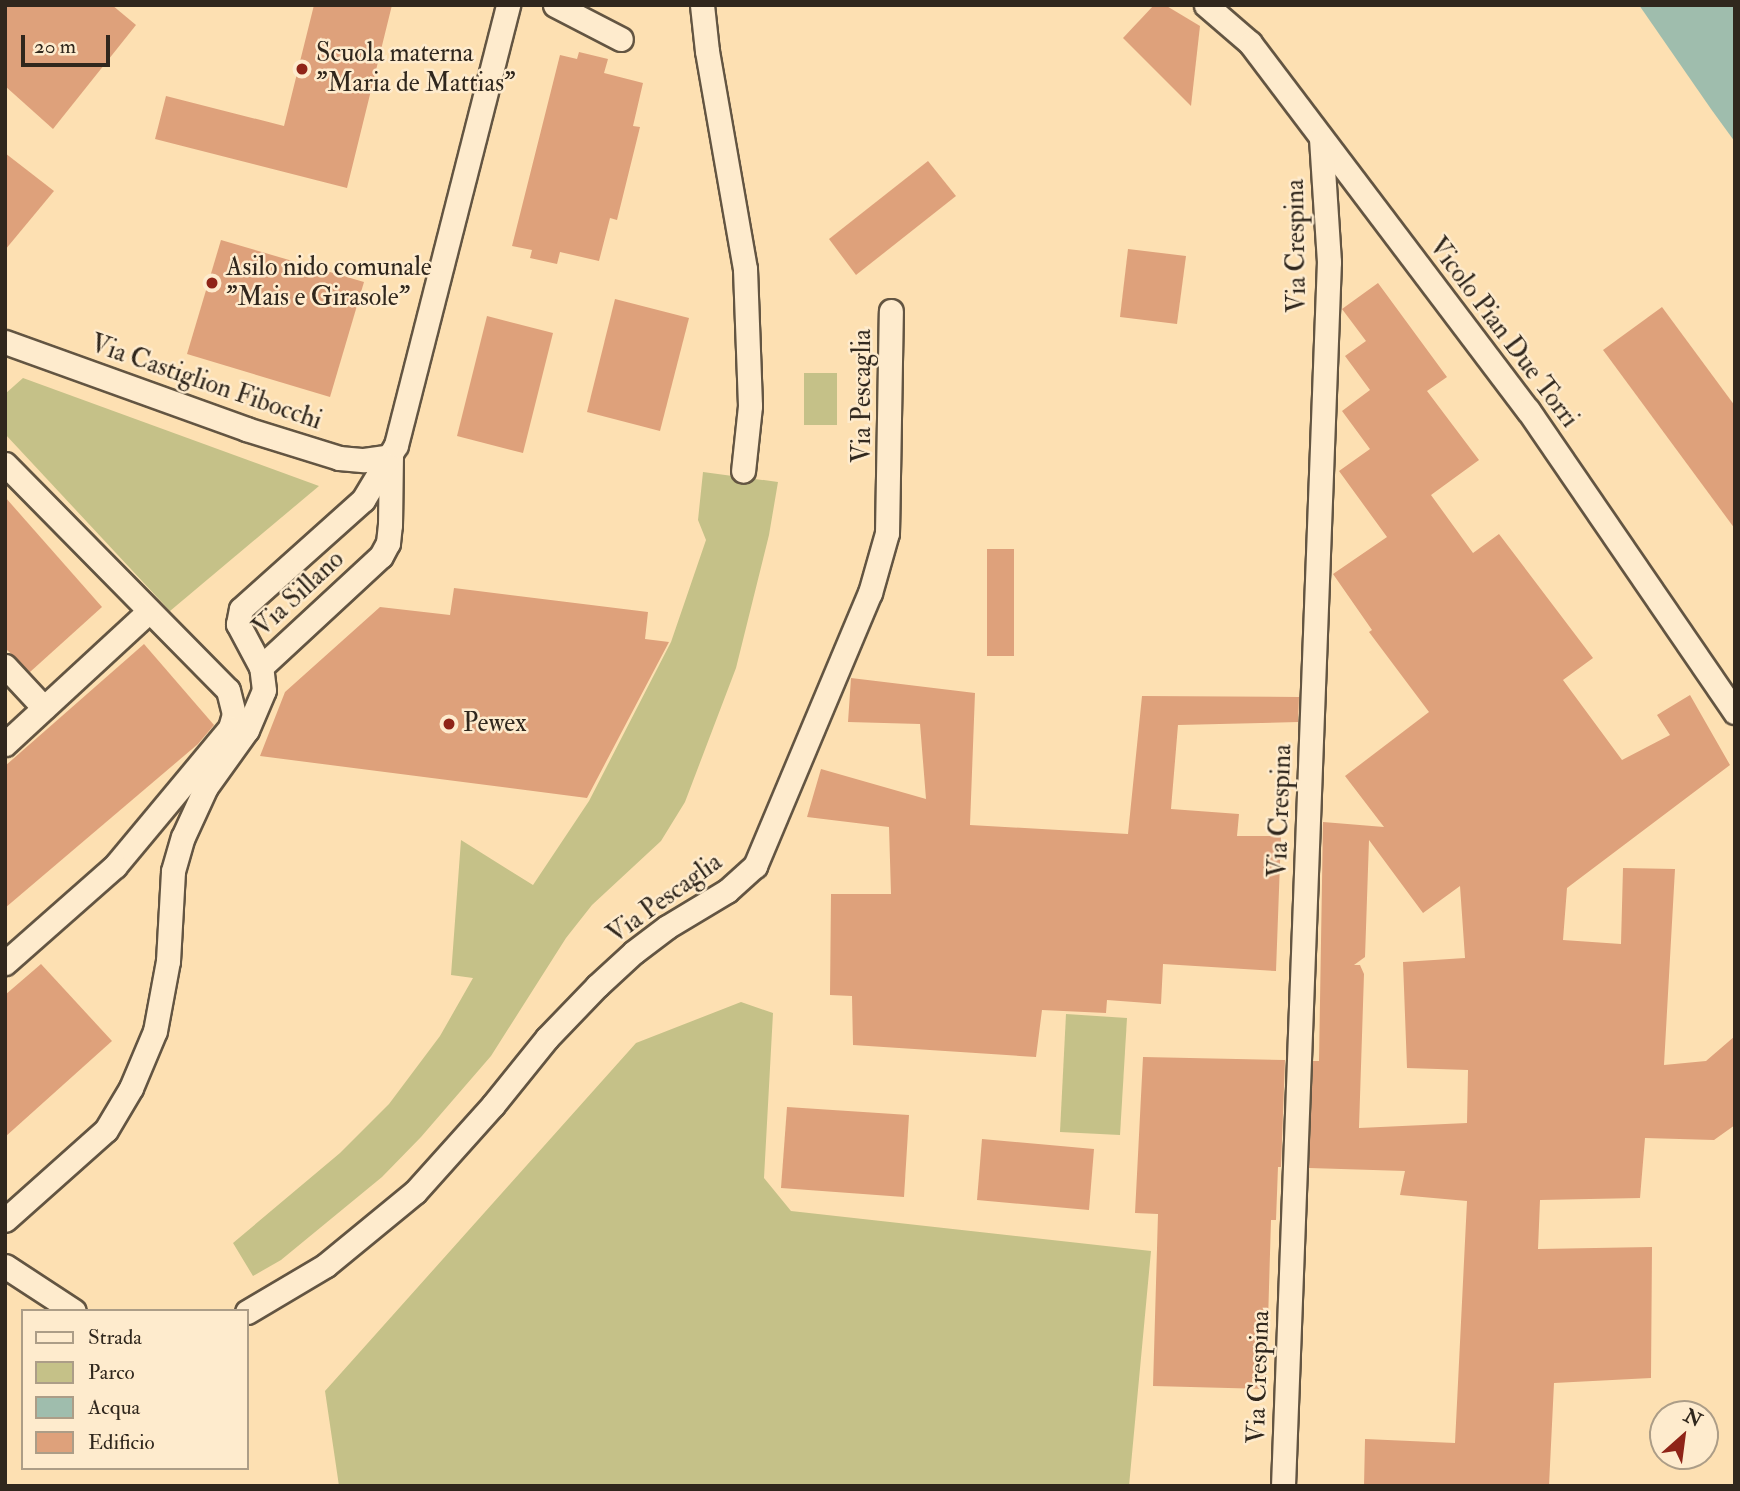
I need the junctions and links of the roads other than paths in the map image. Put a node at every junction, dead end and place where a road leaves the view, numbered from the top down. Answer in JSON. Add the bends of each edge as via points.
{"nodes":[{"id":1,"x":508,"y":5,"type":"edge"},
{"id":2,"x":555,"y":5,"type":"edge"},
{"id":3,"x":702,"y":5,"type":"edge"},
{"id":4,"x":1206,"y":5,"type":"edge"},
{"id":5,"x":621,"y":39,"type":"dead end"},
{"id":6,"x":1321,"y":138,"type":"junction"},
{"id":7,"x":891,"y":311,"type":"dead end"},
{"id":8,"x":5,"y":342,"type":"edge"},
{"id":9,"x":391,"y":456,"type":"junction"},
{"id":10,"x":5,"y":464,"type":"edge"},
{"id":11,"x":743,"y":471,"type":"dead end"},
{"id":12,"x":149,"y":611,"type":"junction"},
{"id":13,"x":5,"y":666,"type":"edge"},
{"id":14,"x":261,"y":667,"type":"junction"},
{"id":15,"x":44,"y":708,"type":"junction"},
{"id":16,"x":1735,"y":712,"type":"edge"},
{"id":17,"x":5,"y":744,"type":"edge"},
{"id":18,"x":5,"y":963,"type":"edge"},
{"id":19,"x":5,"y":1220,"type":"edge"},
{"id":20,"x":5,"y":1266,"type":"edge"},
{"id":21,"x":71,"y":1309,"type":"edge"},
{"id":22,"x":248,"y":1311,"type":"edge"},
{"id":23,"x":1283,"y":1486,"type":"edge"}],
"edges":[{"from":1,"to":9,"type":"street","name":"Via Sillano","via":[[451,241]]},
{"from":2,"to":5,"type":"street"},
{"from":3,"to":11,"type":"street","via":[[745,270],[750,406]]},
{"from":4,"to":6,"type":"street","name":"Vicolo Pian Due Torri","via":[[1250,43]]},
{"from":6,"to":16,"type":"street","name":"Vicolo Pian Due Torri","via":[[1528,410]]},
{"from":6,"to":23,"type":"street","name":"Via Crespina","via":[[1329,262]]},
{"from":7,"to":22,"type":"street","name":"Via Pescaglia","via":[[887,533],[870,593],[755,866],[727,891],[634,952],[597,986],[415,1192],[326,1265]]},
{"from":8,"to":9,"type":"street","name":"Via Castiglion Fibocchi","via":[[339,458]]},
{"from":9,"to":14,"type":"street","name":"Via Sillano","via":[[390,525],[381,556]]},
{"from":9,"to":14,"type":"street","name":"Via Sillano","via":[[363,500],[241,609],[238,624]]},
{"from":10,"to":12,"type":"street"},
{"from":12,"to":15,"type":"street"},
{"from":12,"to":18,"type":"street","via":[[228,690],[234,714],[230,728],[115,866]]},
{"from":13,"to":15,"type":"street"},
{"from":14,"to":19,"type":"street","via":[[264,690],[247,730],[206,787],[183,836],[173,871],[162,1000],[155,1031],[131,1088],[106,1130]]},
{"from":15,"to":17,"type":"street"},
{"from":20,"to":21,"type":"street"}]}
